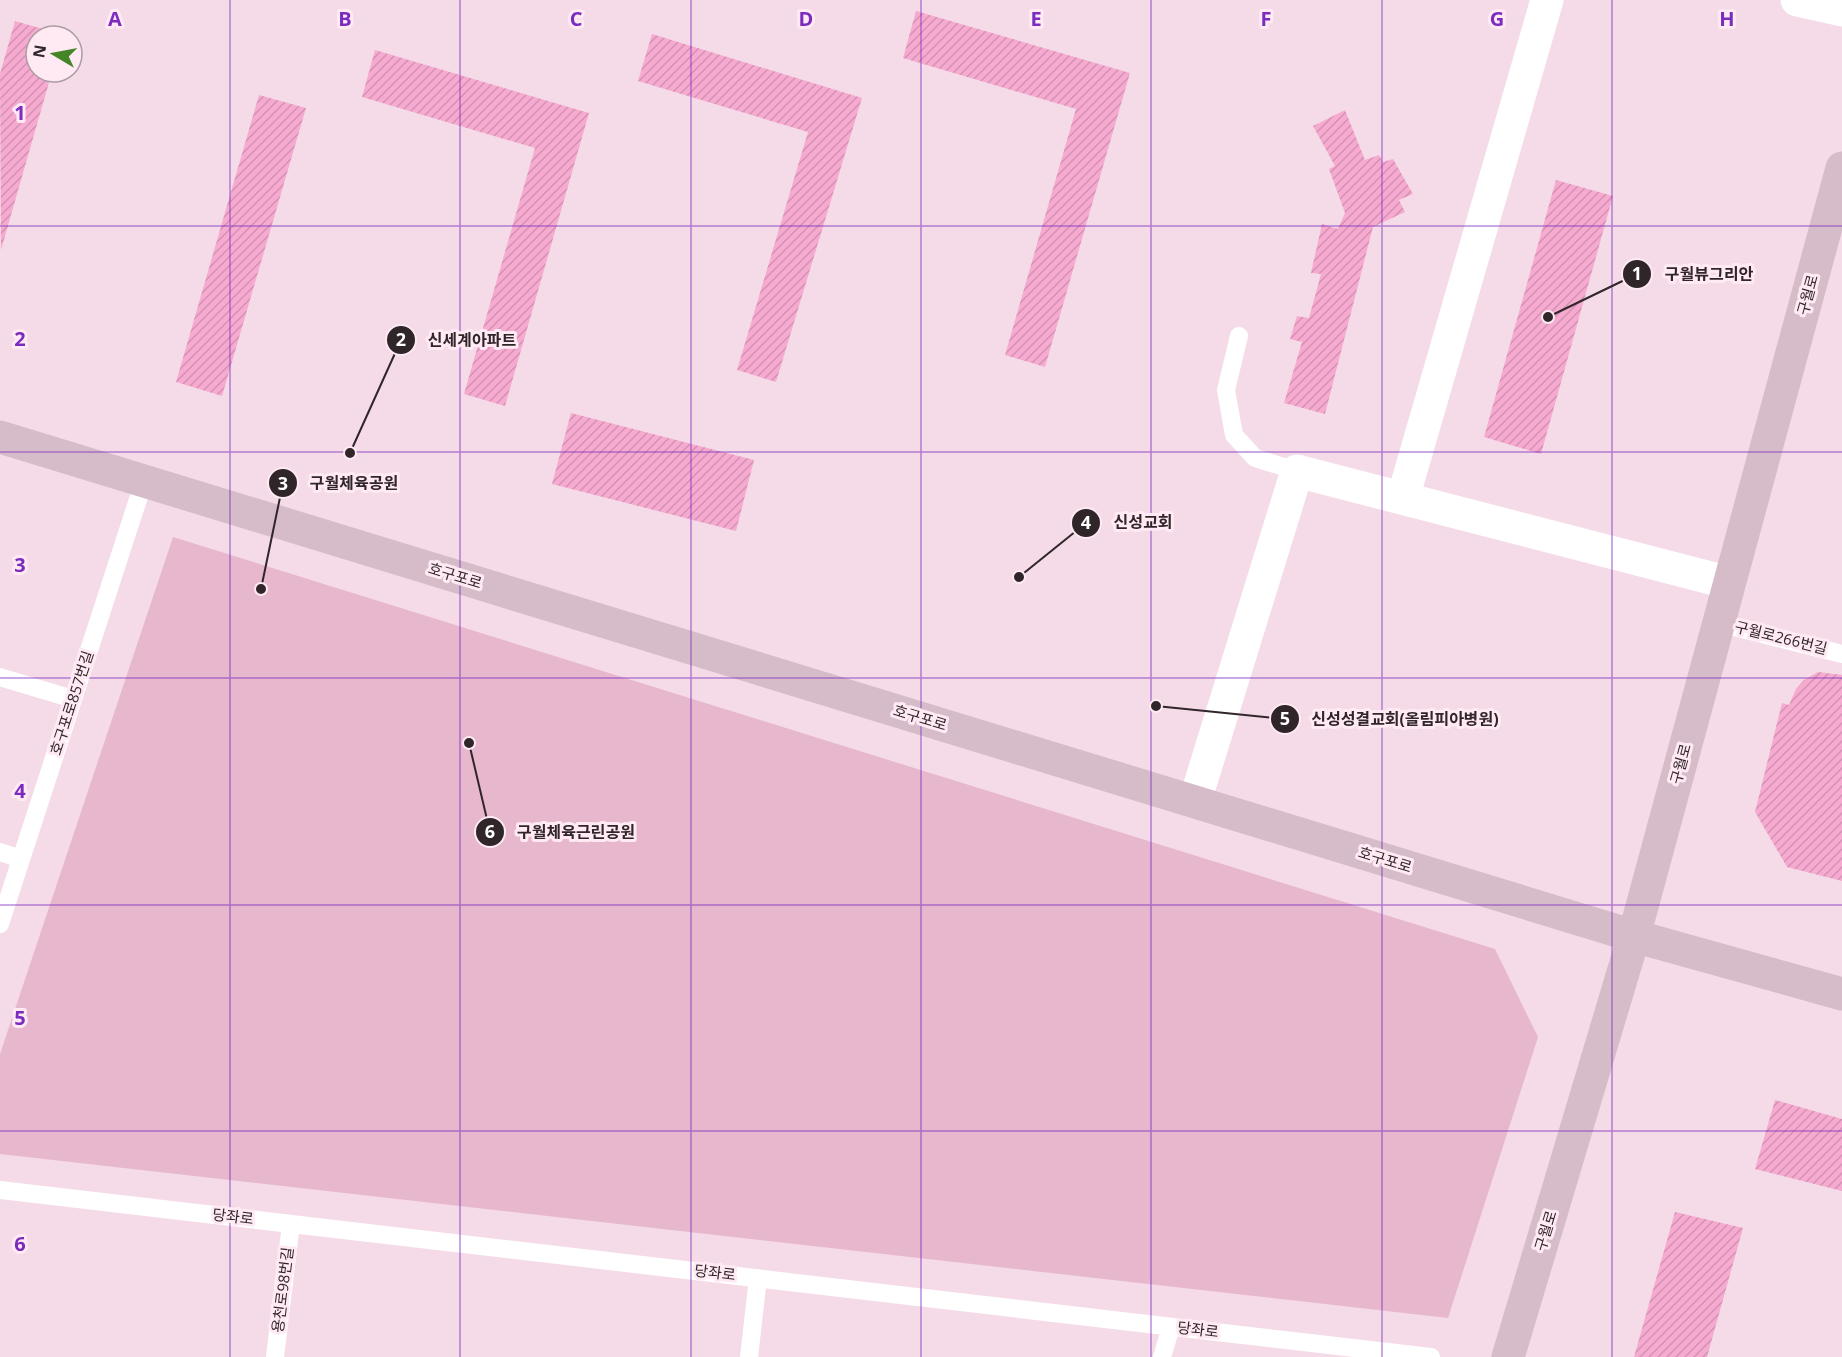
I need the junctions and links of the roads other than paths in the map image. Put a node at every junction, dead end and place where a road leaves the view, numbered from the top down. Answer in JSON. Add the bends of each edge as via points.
{"nodes":[{"id":1,"x":1547,"y":0,"type":"edge"},
{"id":2,"x":1797,"y":0,"type":"edge"},
{"id":3,"x":1842,"y":10,"type":"edge"},
{"id":4,"x":1842,"y":168,"type":"edge"},
{"id":5,"x":1837,"y":200,"type":"edge"},
{"id":6,"x":1239,"y":336,"type":"dead end"},
{"id":7,"x":0,"y":437,"type":"edge"},
{"id":8,"x":1297,"y":471,"type":"junction"},
{"id":9,"x":144,"y":481,"type":"junction"},
{"id":10,"x":1403,"y":498,"type":"junction"},
{"id":11,"x":1730,"y":583,"type":"junction"},
{"id":12,"x":1719,"y":623,"type":"junction"},
{"id":13,"x":1842,"y":654,"type":"edge"},
{"id":14,"x":0,"y":677,"type":"edge"},
{"id":15,"x":73,"y":699,"type":"junction"},
{"id":16,"x":1195,"y":801,"type":"junction"},
{"id":17,"x":0,"y":852,"type":"edge"},
{"id":18,"x":21,"y":859,"type":"junction"},
{"id":19,"x":0,"y":924,"type":"edge"},
{"id":20,"x":1634,"y":936,"type":"junction"},
{"id":21,"x":1842,"y":994,"type":"edge"},
{"id":22,"x":0,"y":1190,"type":"edge"},
{"id":23,"x":291,"y":1224,"type":"junction"},
{"id":24,"x":758,"y":1278,"type":"junction"},
{"id":25,"x":1172,"y":1327,"type":"junction"},
{"id":26,"x":275,"y":1357,"type":"edge"},
{"id":27,"x":749,"y":1357,"type":"edge"},
{"id":28,"x":1162,"y":1357,"type":"edge"},
{"id":29,"x":1431,"y":1357,"type":"edge"},
{"id":30,"x":1508,"y":1357,"type":"edge"}],
"edges":[{"from":1,"to":10,"type":"street"},
{"from":2,"to":3,"type":"street"},
{"from":4,"to":5,"type":"main road","name":"구월로"},
{"from":5,"to":11,"type":"main road","name":"구월로"},
{"from":6,"to":8,"type":"lane","via":[[1226,390],[1234,435],[1255,458]]},
{"from":7,"to":9,"type":"main road","name":"호구포로"},
{"from":8,"to":10,"type":"street"},
{"from":8,"to":16,"type":"street"},
{"from":9,"to":15,"type":"lane","name":"호구포로857번길"},
{"from":9,"to":16,"type":"main road","name":"호구포로"},
{"from":10,"to":11,"type":"street"},
{"from":11,"to":12,"type":"main road","name":"구월로"},
{"from":12,"to":13,"type":"lane","name":"구월로266번길"},
{"from":12,"to":20,"type":"main road","name":"구월로"},
{"from":14,"to":15,"type":"lane"},
{"from":15,"to":18,"type":"lane","name":"호구포로857번길"},
{"from":16,"to":20,"type":"main road","name":"호구포로"},
{"from":17,"to":18,"type":"lane"},
{"from":18,"to":19,"type":"lane","name":"호구포로857번길"},
{"from":20,"to":21,"type":"main road","name":"호구포로"},
{"from":20,"to":30,"type":"main road","name":"구월로"},
{"from":22,"to":23,"type":"lane","name":"당좌로"},
{"from":23,"to":24,"type":"lane","name":"당좌로"},
{"from":23,"to":26,"type":"lane","name":"용천로98번길"},
{"from":24,"to":25,"type":"lane","name":"당좌로"},
{"from":24,"to":27,"type":"lane"},
{"from":25,"to":28,"type":"lane"},
{"from":25,"to":29,"type":"lane","name":"당좌로"}]}
